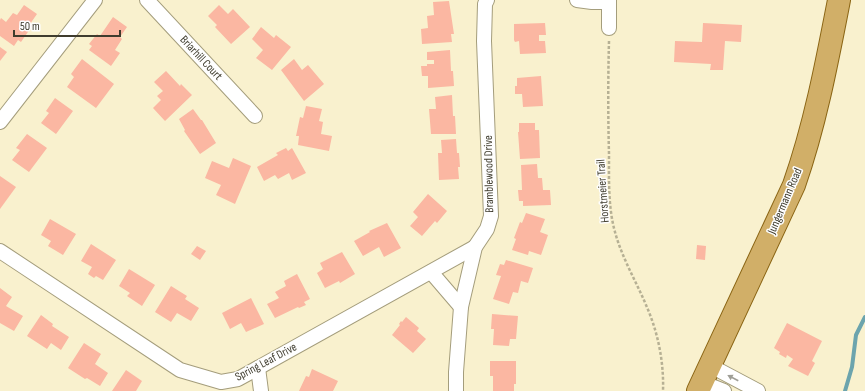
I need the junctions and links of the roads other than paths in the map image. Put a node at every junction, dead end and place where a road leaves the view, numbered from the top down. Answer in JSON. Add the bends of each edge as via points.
{"nodes":[{"id":1,"x":95,"y":0,"type":"edge"},
{"id":2,"x":147,"y":0,"type":"edge"},
{"id":3,"x":487,"y":0,"type":"edge"},
{"id":4,"x":577,"y":0,"type":"edge"},
{"id":5,"x":839,"y":0,"type":"edge"},
{"id":6,"x":609,"y":1,"type":"edge"},
{"id":7,"x":609,"y":28,"type":"road end"},
{"id":8,"x":255,"y":116,"type":"dead end"},
{"id":9,"x":0,"y":122,"type":"edge"},
{"id":10,"x":475,"y":247,"type":"junction"},
{"id":11,"x":0,"y":251,"type":"edge"},
{"id":12,"x":431,"y":272,"type":"junction"},
{"id":13,"x":461,"y":307,"type":"junction"},
{"id":14,"x":258,"y":368,"type":"junction"},
{"id":15,"x":703,"y":379,"type":"edge"},
{"id":16,"x":261,"y":391,"type":"edge"},
{"id":17,"x":456,"y":391,"type":"edge"},
{"id":18,"x":724,"y":391,"type":"edge"},
{"id":19,"x":758,"y":391,"type":"edge"}],
"edges":[{"from":1,"to":9,"type":"street"},
{"from":2,"to":8,"type":"street","name":"Briarhill Court"},
{"from":3,"to":10,"type":"street","name":"Bramblewood Drive","via":[[484,41],[491,216],[487,230]]},
{"from":4,"to":6,"type":"street"},
{"from":5,"to":15,"type":"main road","name":"Jungermann Road","via":[[806,151],[794,185]]},
{"from":6,"to":7,"type":"street"},
{"from":10,"to":12,"type":"street","name":"Spring Leaf Drive"},
{"from":10,"to":13,"type":"street","name":"Bramblewood Drive"},
{"from":11,"to":14,"type":"street","name":"Spring Leaf Drive","via":[[180,370],[221,382],[238,379]]},
{"from":12,"to":13,"type":"street"},
{"from":12,"to":14,"type":"street","name":"Spring Leaf Drive"},
{"from":13,"to":17,"type":"street","name":"Bramblewood Drive"},
{"from":14,"to":16,"type":"street"},
{"from":15,"to":18,"type":"street"},
{"from":19,"to":15,"type":"street","one_way":true}]}
